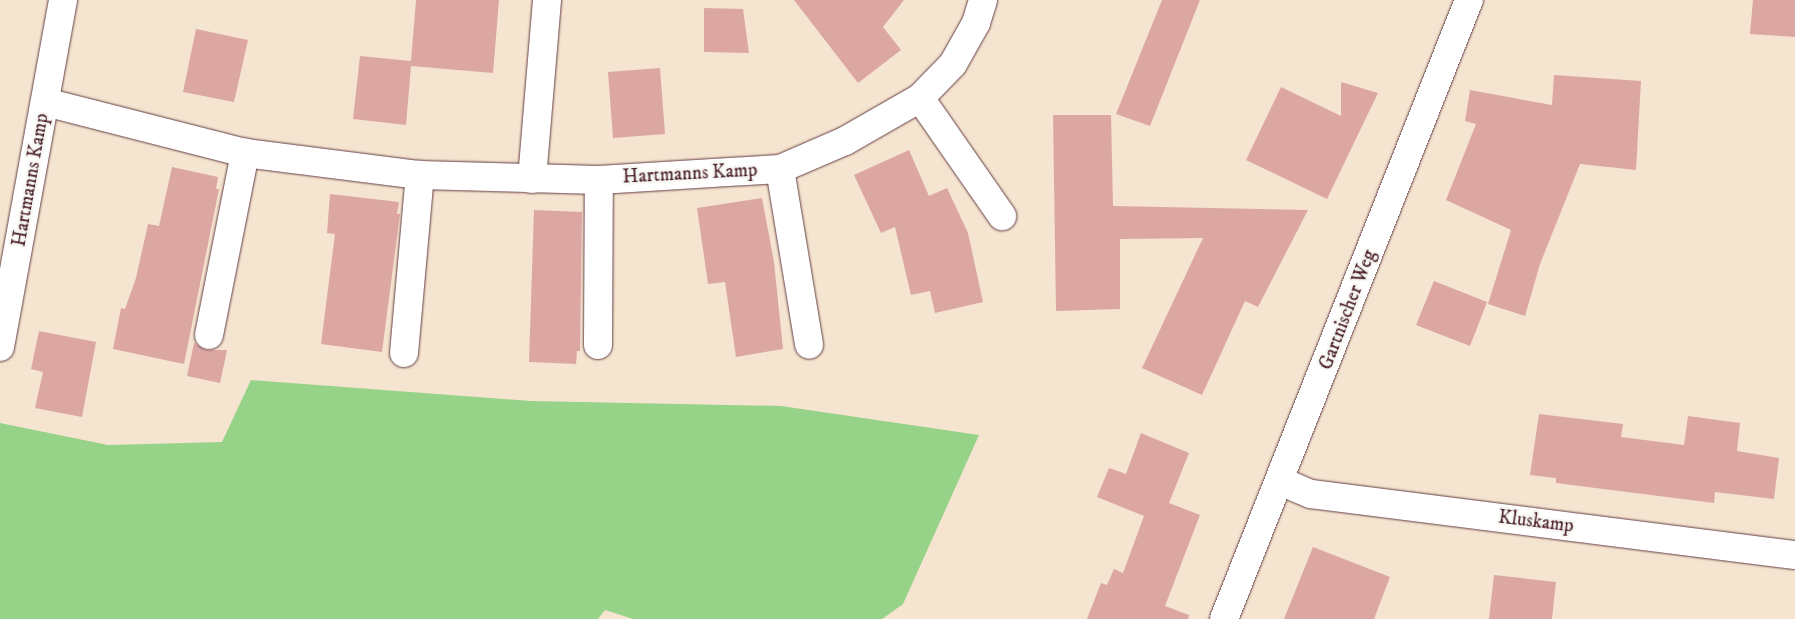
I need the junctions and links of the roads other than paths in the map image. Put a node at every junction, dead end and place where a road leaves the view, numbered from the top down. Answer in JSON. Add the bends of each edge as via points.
{"nodes":[{"id":1,"x":63,"y":0,"type":"edge"},
{"id":2,"x":547,"y":0,"type":"edge"},
{"id":3,"x":983,"y":0,"type":"edge"},
{"id":4,"x":1469,"y":0,"type":"edge"},
{"id":5,"x":920,"y":98,"type":"junction"},
{"id":6,"x":45,"y":102,"type":"junction"},
{"id":7,"x":245,"y":153,"type":"junction"},
{"id":8,"x":780,"y":169,"type":"junction"},
{"id":9,"x":420,"y":175,"type":"junction"},
{"id":10,"x":532,"y":179,"type":"junction"},
{"id":11,"x":600,"y":180,"type":"junction"},
{"id":12,"x":1002,"y":216,"type":"dead end"},
{"id":13,"x":209,"y":335,"type":"dead end"},
{"id":14,"x":598,"y":345,"type":"dead end"},
{"id":15,"x":809,"y":345,"type":"dead end"},
{"id":16,"x":0,"y":347,"type":"edge"},
{"id":17,"x":404,"y":353,"type":"dead end"},
{"id":18,"x":1280,"y":481,"type":"junction"},
{"id":19,"x":1795,"y":555,"type":"edge"},
{"id":20,"x":1224,"y":619,"type":"edge"}],
"edges":[{"from":1,"to":6,"type":"street","name":"Hartmanns Kamp"},
{"from":2,"to":10,"type":"street"},
{"from":3,"to":5,"type":"street","name":"Hartmanns Kamp","via":[[976,23],[953,64]]},
{"from":4,"to":18,"type":"street","name":"Gartnischer Weg"},
{"from":5,"to":8,"type":"street","name":"Hartmanns Kamp","via":[[844,140]]},
{"from":5,"to":12,"type":"street"},
{"from":6,"to":7,"type":"street","name":"Hartmanns Kamp"},
{"from":6,"to":16,"type":"street","name":"Hartmanns Kamp"},
{"from":7,"to":9,"type":"street","name":"Hartmanns Kamp"},
{"from":7,"to":13,"type":"street"},
{"from":8,"to":11,"type":"street","name":"Hartmanns Kamp"},
{"from":8,"to":15,"type":"street","name":"Hartmanns Kamp"},
{"from":9,"to":10,"type":"street","name":"Hartmanns Kamp"},
{"from":9,"to":17,"type":"street"},
{"from":10,"to":11,"type":"street","name":"Hartmanns Kamp"},
{"from":11,"to":14,"type":"street","name":"Hartmanns Kamp"},
{"from":18,"to":19,"type":"street","name":"Kluskamp","via":[[1311,494]]},
{"from":18,"to":20,"type":"street","name":"Gartnischer Weg"}]}
